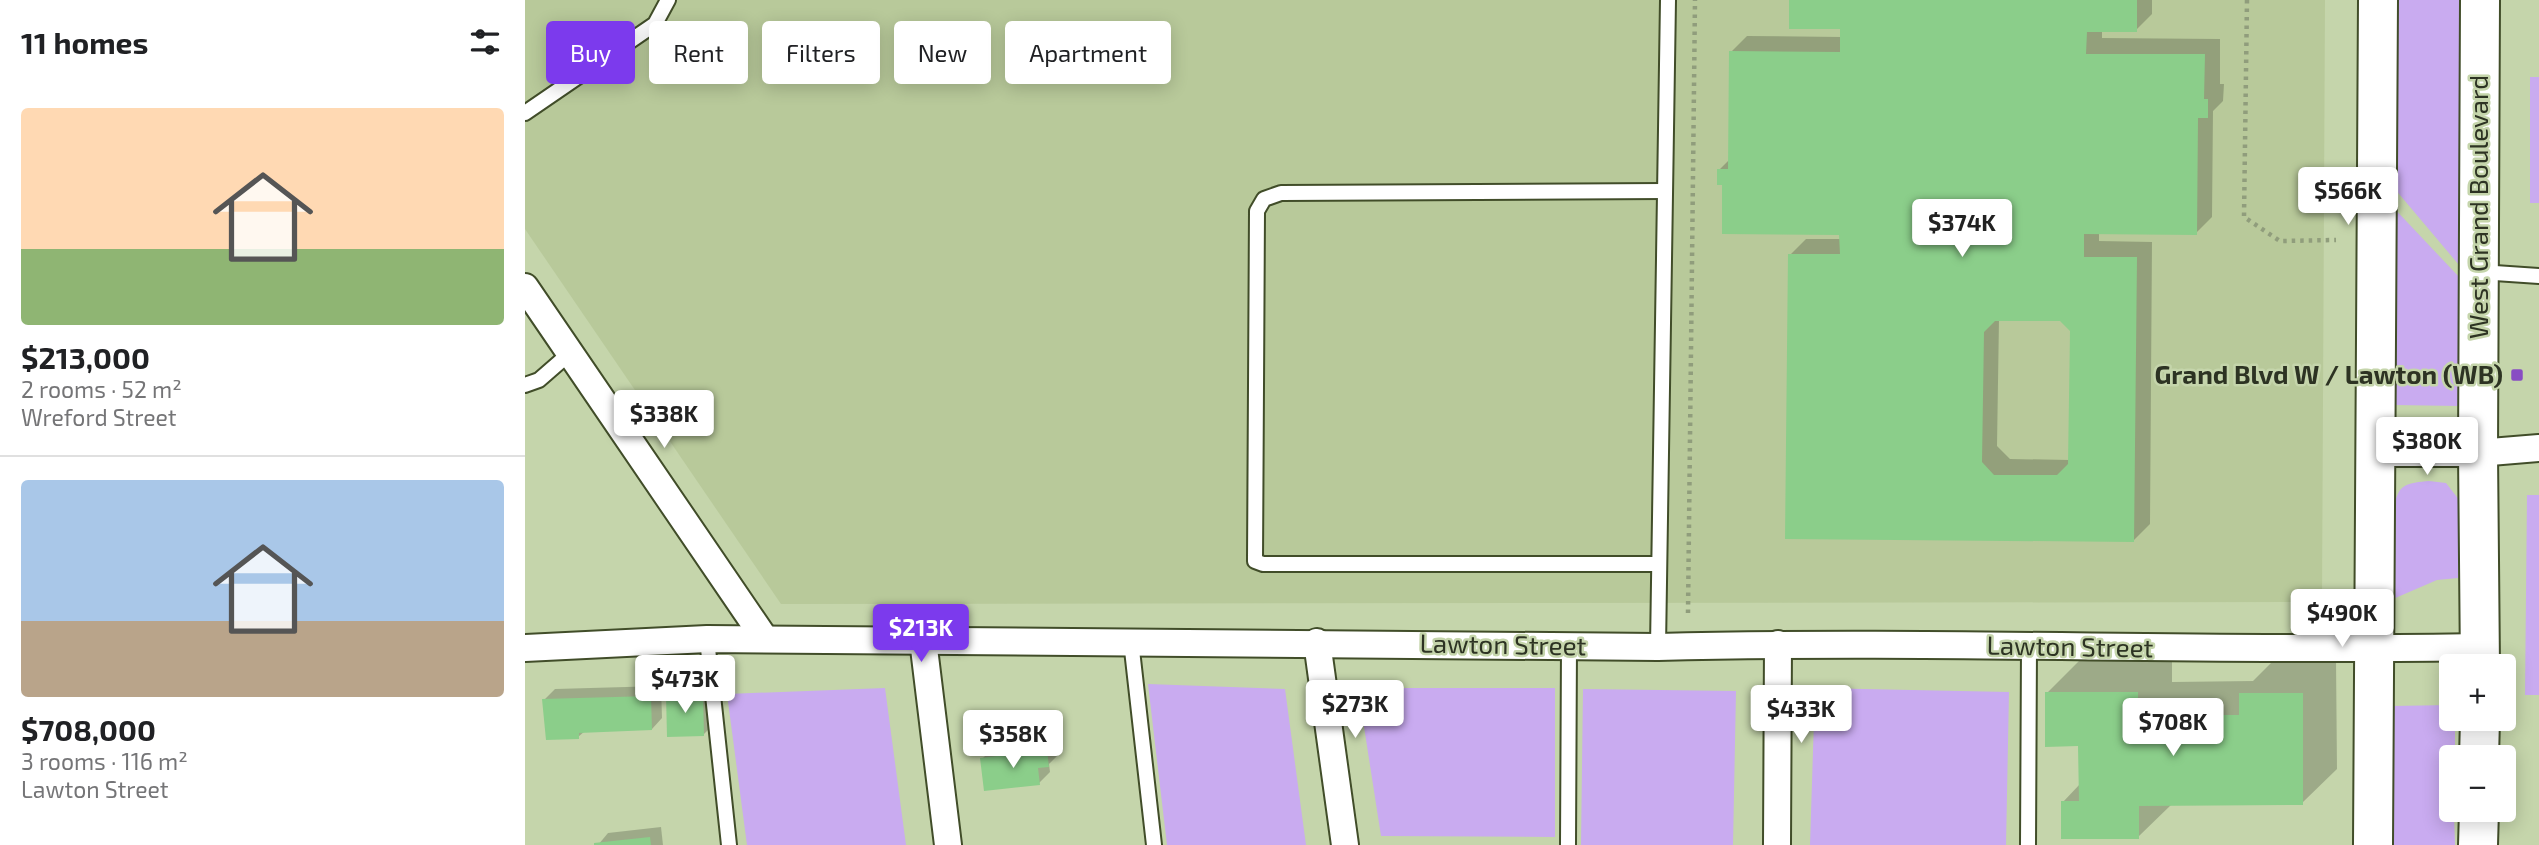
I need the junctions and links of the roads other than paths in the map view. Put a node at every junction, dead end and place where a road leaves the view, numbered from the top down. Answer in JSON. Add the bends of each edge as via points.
{"nodes":[{"id":1,"x":668,"y":0,"type":"edge"},
{"id":2,"x":1668,"y":0,"type":"edge"},
{"id":3,"x":2378,"y":0,"type":"edge"},
{"id":4,"x":2480,"y":0,"type":"edge"},
{"id":5,"x":525,"y":113,"type":"edge"},
{"id":6,"x":1665,"y":191,"type":"junction"},
{"id":7,"x":2478,"y":272,"type":"junction"},
{"id":8,"x":2539,"y":276,"type":"edge"},
{"id":9,"x":525,"y":287,"type":"edge"},
{"id":10,"x":570,"y":353,"type":"junction"},
{"id":11,"x":525,"y":384,"type":"edge"},
{"id":12,"x":2539,"y":448,"type":"edge"},
{"id":13,"x":2377,"y":453,"type":"junction"},
{"id":14,"x":2478,"y":453,"type":"junction"},
{"id":15,"x":1659,"y":564,"type":"junction"},
{"id":16,"x":707,"y":639,"type":"junction"},
{"id":17,"x":765,"y":639,"type":"junction"},
{"id":18,"x":923,"y":640,"type":"junction"},
{"id":19,"x":1131,"y":641,"type":"junction"},
{"id":20,"x":1317,"y":642,"type":"junction"},
{"id":21,"x":1778,"y":644,"type":"junction"},
{"id":22,"x":1569,"y":646,"type":"junction"},
{"id":23,"x":1658,"y":647,"type":"junction"},
{"id":24,"x":2029,"y":647,"type":"junction"},
{"id":25,"x":525,"y":648,"type":"edge"},
{"id":26,"x":2371,"y":649,"type":"junction"},
{"id":27,"x":2440,"y":654,"type":"edge"},
{"id":28,"x":2481,"y":654,"type":"edge"},
{"id":29,"x":2479,"y":822,"type":"edge"},
{"id":30,"x":729,"y":845,"type":"edge"},
{"id":31,"x":948,"y":845,"type":"edge"},
{"id":32,"x":1154,"y":845,"type":"edge"},
{"id":33,"x":1345,"y":845,"type":"edge"},
{"id":34,"x":1568,"y":845,"type":"edge"},
{"id":35,"x":1777,"y":845,"type":"edge"},
{"id":36,"x":2028,"y":845,"type":"edge"},
{"id":37,"x":2373,"y":845,"type":"edge"},
{"id":38,"x":2478,"y":845,"type":"edge"}],
"edges":[{"from":1,"to":5,"type":"lane","via":[[655,24]]},
{"from":2,"to":6,"type":"lane"},
{"from":3,"to":13,"type":"main road"},
{"from":4,"to":7,"type":"main road","name":"West Grand Boulevard"},
{"from":6,"to":15,"type":"lane"},
{"from":6,"to":15,"type":"lane","via":[[1281,193],[1264,199],[1257,211],[1256,268],[1255,561]]},
{"from":7,"to":8,"type":"lane"},
{"from":7,"to":14,"type":"main road","name":"West Grand Boulevard"},
{"from":9,"to":10,"type":"street"},
{"from":10,"to":11,"type":"lane","via":[[539,380]]},
{"from":10,"to":17,"type":"street"},
{"from":12,"to":14,"type":"street"},
{"from":13,"to":14,"type":"street"},
{"from":13,"to":26,"type":"main road"},
{"from":14,"to":28,"type":"main road","name":"West Grand Boulevard"},
{"from":15,"to":23,"type":"lane"},
{"from":16,"to":17,"type":"street","name":"Lawton Street"},
{"from":16,"to":25,"type":"street","name":"Lawton Street"},
{"from":16,"to":30,"type":"lane"},
{"from":17,"to":18,"type":"street","name":"Lawton Street"},
{"from":18,"to":19,"type":"street","name":"Lawton Street"},
{"from":18,"to":31,"type":"street"},
{"from":19,"to":20,"type":"street","name":"Lawton Street"},
{"from":19,"to":32,"type":"lane"},
{"from":20,"to":22,"type":"street","name":"Lawton Street"},
{"from":20,"to":33,"type":"street"},
{"from":21,"to":23,"type":"street","name":"Lawton Street"},
{"from":21,"to":24,"type":"street","name":"Lawton Street"},
{"from":21,"to":35,"type":"street"},
{"from":22,"to":23,"type":"street","name":"Lawton Street"},
{"from":22,"to":34,"type":"lane"},
{"from":24,"to":26,"type":"street","name":"Lawton Street"},
{"from":24,"to":36,"type":"lane"},
{"from":26,"to":27,"type":"street","name":"Lawton Street"},
{"from":26,"to":37,"type":"main road"},
{"from":29,"to":38,"type":"main road"}]}
